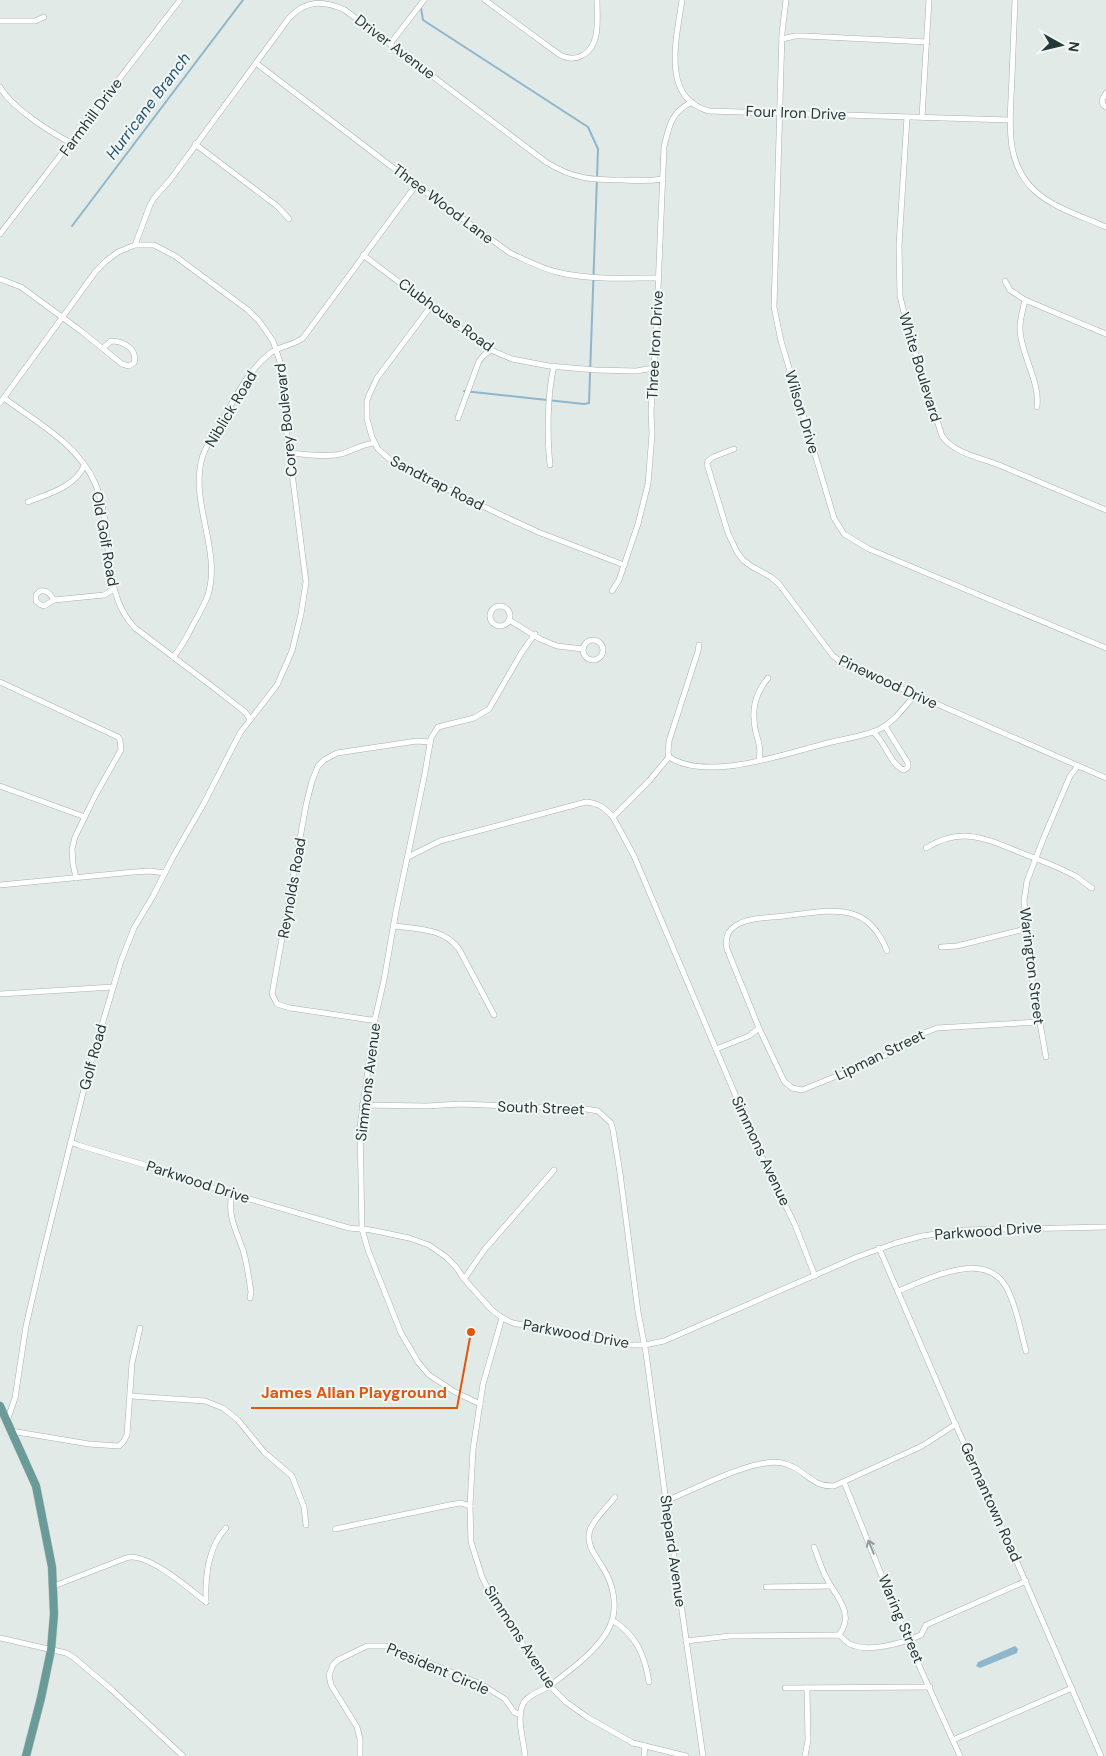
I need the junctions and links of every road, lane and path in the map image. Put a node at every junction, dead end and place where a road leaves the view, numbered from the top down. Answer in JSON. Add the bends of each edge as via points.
{"nodes":[{"id":1,"x":180,"y":0,"type":"edge"},
{"id":2,"x":424,"y":0,"type":"edge"},
{"id":3,"x":485,"y":0,"type":"edge"},
{"id":4,"x":596,"y":0,"type":"edge"},
{"id":5,"x":682,"y":0,"type":"edge"},
{"id":6,"x":786,"y":0,"type":"edge"},
{"id":7,"x":929,"y":0,"type":"edge"},
{"id":8,"x":1015,"y":0,"type":"edge"},
{"id":9,"x":316,"y":1,"type":"edge"},
{"id":10,"x":44,"y":17,"type":"dead end"},
{"id":11,"x":0,"y":21,"type":"edge"},
{"id":12,"x":782,"y":39,"type":"junction"},
{"id":13,"x":927,"y":42,"type":"junction"},
{"id":14,"x":390,"y":44,"type":"junction"},
{"id":15,"x":256,"y":63,"type":"junction"},
{"id":16,"x":0,"y":87,"type":"edge"},
{"id":17,"x":1106,"y":93,"type":"edge"},
{"id":18,"x":692,"y":102,"type":"junction"},
{"id":19,"x":1106,"y":107,"type":"edge"},
{"id":20,"x":779,"y":113,"type":"junction"},
{"id":21,"x":907,"y":117,"type":"junction"},
{"id":22,"x":922,"y":117,"type":"junction"},
{"id":23,"x":1010,"y":120,"type":"junction"},
{"id":24,"x":71,"y":143,"type":"junction"},
{"id":25,"x":196,"y":144,"type":"junction"},
{"id":26,"x":662,"y":179,"type":"junction"},
{"id":27,"x":416,"y":185,"type":"junction"},
{"id":28,"x":289,"y":219,"type":"dead end"},
{"id":29,"x":1106,"y":227,"type":"edge"},
{"id":30,"x":0,"y":234,"type":"edge"},
{"id":31,"x":135,"y":244,"type":"junction"},
{"id":32,"x":364,"y":255,"type":"junction"},
{"id":33,"x":658,"y":278,"type":"junction"},
{"id":34,"x":0,"y":279,"type":"edge"},
{"id":35,"x":1005,"y":281,"type":"dead end"},
{"id":36,"x":1025,"y":300,"type":"junction"},
{"id":37,"x":431,"y":306,"type":"junction"},
{"id":38,"x":63,"y":318,"type":"junction"},
{"id":39,"x":1106,"y":334,"type":"edge"},
{"id":40,"x":103,"y":348,"type":"junction"},
{"id":41,"x":276,"y":349,"type":"junction"},
{"id":42,"x":491,"y":350,"type":"junction"},
{"id":43,"x":554,"y":366,"type":"junction"},
{"id":44,"x":654,"y":368,"type":"junction"},
{"id":45,"x":4,"y":398,"type":"junction"},
{"id":46,"x":0,"y":403,"type":"edge"},
{"id":47,"x":1037,"y":408,"type":"dead end"},
{"id":48,"x":458,"y":418,"type":"dead end"},
{"id":49,"x":374,"y":443,"type":"junction"},
{"id":50,"x":734,"y":450,"type":"dead end"},
{"id":51,"x":289,"y":452,"type":"junction"},
{"id":52,"x":550,"y":465,"type":"dead end"},
{"id":53,"x":84,"y":466,"type":"junction"},
{"id":54,"x":28,"y":502,"type":"dead end"},
{"id":55,"x":1106,"y":510,"type":"edge"},
{"id":56,"x":624,"y":565,"type":"junction"},
{"id":57,"x":114,"y":589,"type":"junction"},
{"id":58,"x":612,"y":591,"type":"dead end"},
{"id":59,"x":54,"y":600,"type":"dead end"},
{"id":60,"x":509,"y":620,"type":"junction"},
{"id":61,"x":534,"y":634,"type":"junction"},
{"id":62,"x":698,"y":645,"type":"dead end"},
{"id":63,"x":1106,"y":648,"type":"edge"},
{"id":64,"x":583,"y":649,"type":"dead end"},
{"id":65,"x":173,"y":657,"type":"junction"},
{"id":66,"x":768,"y":678,"type":"dead end"},
{"id":67,"x":0,"y":682,"type":"edge"},
{"id":68,"x":915,"y":695,"type":"junction"},
{"id":69,"x":250,"y":719,"type":"junction"},
{"id":70,"x":885,"y":726,"type":"junction"},
{"id":71,"x":873,"y":732,"type":"junction"},
{"id":72,"x":430,"y":742,"type":"junction"},
{"id":73,"x":669,"y":757,"type":"junction"},
{"id":74,"x":759,"y":760,"type":"junction"},
{"id":75,"x":1078,"y":766,"type":"junction"},
{"id":76,"x":1106,"y":778,"type":"edge"},
{"id":77,"x":0,"y":786,"type":"edge"},
{"id":78,"x":84,"y":817,"type":"junction"},
{"id":79,"x":614,"y":817,"type":"junction"},
{"id":80,"x":926,"y":848,"type":"dead end"},
{"id":81,"x":408,"y":857,"type":"junction"},
{"id":82,"x":1036,"y":858,"type":"junction"},
{"id":83,"x":165,"y":873,"type":"junction"},
{"id":84,"x":76,"y":878,"type":"junction"},
{"id":85,"x":0,"y":885,"type":"edge"},
{"id":86,"x":1092,"y":888,"type":"dead end"},
{"id":87,"x":394,"y":926,"type":"junction"},
{"id":88,"x":1025,"y":929,"type":"junction"},
{"id":89,"x":941,"y":947,"type":"dead end"},
{"id":90,"x":887,"y":951,"type":"dead end"},
{"id":91,"x":113,"y":987,"type":"junction"},
{"id":92,"x":0,"y":994,"type":"edge"},
{"id":93,"x":494,"y":1015,"type":"dead end"},
{"id":94,"x":375,"y":1019,"type":"junction"},
{"id":95,"x":1039,"y":1022,"type":"junction"},
{"id":96,"x":759,"y":1028,"type":"junction"},
{"id":97,"x":716,"y":1049,"type":"junction"},
{"id":98,"x":1046,"y":1057,"type":"dead end"},
{"id":99,"x":362,"y":1105,"type":"junction"},
{"id":100,"x":71,"y":1142,"type":"junction"},
{"id":101,"x":554,"y":1170,"type":"dead end"},
{"id":102,"x":232,"y":1194,"type":"junction"},
{"id":103,"x":1106,"y":1227,"type":"edge"},
{"id":104,"x":362,"y":1229,"type":"junction"},
{"id":105,"x":879,"y":1248,"type":"junction"},
{"id":106,"x":815,"y":1276,"type":"junction"},
{"id":107,"x":464,"y":1278,"type":"junction"},
{"id":108,"x":898,"y":1291,"type":"junction"},
{"id":109,"x":250,"y":1298,"type":"dead end"},
{"id":110,"x":502,"y":1318,"type":"junction"},
{"id":111,"x":140,"y":1328,"type":"dead end"},
{"id":112,"x":645,"y":1345,"type":"junction"},
{"id":113,"x":1026,"y":1351,"type":"dead end"},
{"id":114,"x":131,"y":1396,"type":"junction"},
{"id":115,"x":480,"y":1404,"type":"junction"},
{"id":116,"x":0,"y":1406,"type":"edge"},
{"id":117,"x":7,"y":1421,"type":"junction"},
{"id":118,"x":956,"y":1424,"type":"junction"},
{"id":119,"x":11,"y":1431,"type":"junction"},
{"id":120,"x":844,"y":1482,"type":"junction"},
{"id":121,"x":616,"y":1497,"type":"dead end"},
{"id":122,"x":666,"y":1502,"type":"junction"},
{"id":123,"x":470,"y":1506,"type":"junction"},
{"id":124,"x":306,"y":1525,"type":"dead end"},
{"id":125,"x":226,"y":1528,"type":"dead end"},
{"id":126,"x":336,"y":1529,"type":"dead end"},
{"id":127,"x":814,"y":1548,"type":"dead end"},
{"id":128,"x":1026,"y":1581,"type":"junction"},
{"id":129,"x":54,"y":1586,"type":"junction"},
{"id":130,"x":831,"y":1586,"type":"junction"},
{"id":131,"x":766,"y":1587,"type":"dead end"},
{"id":132,"x":612,"y":1620,"type":"junction"},
{"id":133,"x":839,"y":1635,"type":"junction"},
{"id":134,"x":0,"y":1638,"type":"edge"},
{"id":135,"x":686,"y":1641,"type":"junction"},
{"id":136,"x":908,"y":1641,"type":"junction"},
{"id":137,"x":51,"y":1650,"type":"junction"},
{"id":138,"x":649,"y":1682,"type":"dead end"},
{"id":139,"x":550,"y":1685,"type":"junction"},
{"id":140,"x":930,"y":1687,"type":"junction"},
{"id":141,"x":785,"y":1688,"type":"dead end"},
{"id":142,"x":807,"y":1688,"type":"junction"},
{"id":143,"x":1072,"y":1688,"type":"junction"},
{"id":144,"x":520,"y":1715,"type":"junction"},
{"id":145,"x":953,"y":1740,"type":"junction"},
{"id":146,"x":645,"y":1746,"type":"junction"},
{"id":147,"x":26,"y":1756,"type":"edge"},
{"id":148,"x":183,"y":1756,"type":"edge"},
{"id":149,"x":360,"y":1756,"type":"edge"},
{"id":150,"x":525,"y":1756,"type":"edge"},
{"id":151,"x":644,"y":1756,"type":"edge"},
{"id":152,"x":686,"y":1756,"type":"edge"},
{"id":153,"x":703,"y":1756,"type":"edge"},
{"id":154,"x":805,"y":1756,"type":"edge"},
{"id":155,"x":960,"y":1756,"type":"edge"},
{"id":156,"x":1101,"y":1756,"type":"edge"}],
"edges":[{"from":1,"to":24,"type":"street","name":"Farmhill Drive"},
{"from":2,"to":14,"type":"street"},
{"from":3,"to":4,"type":"street","via":[[560,55],[572,59],[587,52],[594,43]]},
{"from":5,"to":18,"type":"street","via":[[675,56],[680,85]]},
{"from":6,"to":12,"type":"street","name":"Wilson Drive"},
{"from":7,"to":13,"type":"street"},
{"from":8,"to":23,"type":"street"},
{"from":9,"to":14,"type":"street","name":"Driver Avenue","via":[[344,10]]},
{"from":9,"to":15,"type":"street","name":"Driver Avenue","via":[[295,12]]},
{"from":10,"to":11,"type":"street","via":[[35,21]]},
{"from":12,"to":13,"type":"street","via":[[805,36]]},
{"from":12,"to":20,"type":"street","name":"Wilson Drive"},
{"from":13,"to":22,"type":"street"},
{"from":14,"to":26,"type":"street","name":"Driver Avenue","via":[[560,171],[591,180]]},
{"from":15,"to":25,"type":"street","name":"Driver Avenue"},
{"from":15,"to":27,"type":"street","name":"Three Wood Lane"},
{"from":16,"to":24,"type":"street","via":[[10,100]]},
{"from":17,"to":19,"type":"street","via":[[1102,100]]},
{"from":18,"to":20,"type":"street","name":"Four Iron Drive","via":[[710,111]]},
{"from":18,"to":26,"type":"street","name":"Three Iron Drive","via":[[680,109],[670,124],[664,147]]},
{"from":20,"to":21,"type":"street","name":"Four Iron Drive"},
{"from":20,"to":63,"type":"street","name":"Wilson Drive","via":[[774,308],[781,341],[838,526],[851,540],[869,550]]},
{"from":21,"to":22,"type":"street","name":"Four Iron Drive"},
{"from":21,"to":55,"type":"street","name":"White Boulevard","via":[[899,245],[900,296],[942,436],[963,452]]},
{"from":22,"to":23,"type":"street","name":"Four Iron Drive"},
{"from":23,"to":29,"type":"street","via":[[1015,160],[1031,186],[1063,209]]},
{"from":24,"to":30,"type":"street","name":"Farmhill Drive"},
{"from":25,"to":28,"type":"street"},
{"from":25,"to":31,"type":"street","name":"Driver Avenue","via":[[154,198]]},
{"from":26,"to":33,"type":"street","name":"Three Iron Drive"},
{"from":27,"to":32,"type":"street","name":"Niblick Road"},
{"from":27,"to":33,"type":"street","name":"Three Wood Lane","via":[[494,243],[534,264],[559,273],[582,276]]},
{"from":31,"to":38,"type":"street","via":[[106,261]]},
{"from":31,"to":41,"type":"street","name":"Corey Boulevard","via":[[154,245],[175,256],[248,310],[269,334]]},
{"from":32,"to":37,"type":"street","name":"Clubhouse Road"},
{"from":32,"to":41,"type":"street","name":"Niblick Road","via":[[302,338]]},
{"from":33,"to":44,"type":"street","name":"Three Iron Drive"},
{"from":34,"to":38,"type":"street","via":[[21,287]]},
{"from":35,"to":36,"type":"street","via":[[1010,290]]},
{"from":36,"to":39,"type":"street"},
{"from":36,"to":47,"type":"street","via":[[1020,330],[1038,394]]},
{"from":37,"to":42,"type":"street","name":"Clubhouse Road"},
{"from":37,"to":49,"type":"street","name":"Sandtrap Road","via":[[377,378],[369,395],[366,412]]},
{"from":38,"to":40,"type":"street"},
{"from":38,"to":45,"type":"street"},
{"from":40,"to":40,"type":"street","via":[[122,364],[129,366],[134,363],[136,355],[122,343],[110,341]]},
{"from":41,"to":51,"type":"street","name":"Corey Boulevard","via":[[281,365]]},
{"from":41,"to":65,"type":"street","name":"Niblick Road","via":[[251,373],[203,454],[200,483],[210,553],[208,594]]},
{"from":42,"to":43,"type":"street","name":"Clubhouse Road","via":[[520,361]]},
{"from":42,"to":48,"type":"street","via":[[480,361]]},
{"from":43,"to":44,"type":"street","name":"Clubhouse Road","via":[[636,371]]},
{"from":43,"to":52,"type":"street","via":[[550,395]]},
{"from":44,"to":56,"type":"street","name":"Three Iron Drive","via":[[648,484]]},
{"from":45,"to":46,"type":"street"},
{"from":45,"to":53,"type":"street","name":"Old Golf Road","via":[[64,442]]},
{"from":49,"to":51,"type":"street","via":[[328,456]]},
{"from":49,"to":56,"type":"street","name":"Sandtrap Road","via":[[388,459],[408,470],[538,532]]},
{"from":50,"to":68,"type":"street","name":"Pinewood Drive","via":[[713,457],[708,464],[728,533],[737,552],[778,584],[836,659]]},
{"from":51,"to":69,"type":"street","name":"Corey Boulevard","via":[[306,582],[286,668]]},
{"from":53,"to":54,"type":"street","via":[[74,480]]},
{"from":53,"to":57,"type":"street","name":"Old Golf Road","via":[[101,500]]},
{"from":56,"to":58,"type":"street","name":"Three Iron Drive"},
{"from":57,"to":59,"type":"street","via":[[104,595]]},
{"from":57,"to":65,"type":"street","name":"Old Golf Road","via":[[129,622]]},
{"from":60,"to":60,"type":"street","via":[[510,613],[504,606],[495,607],[491,612],[491,619],[498,626]]},
{"from":60,"to":61,"type":"street"},
{"from":61,"to":64,"type":"street","via":[[556,646]]},
{"from":61,"to":72,"type":"street","name":"Simmons Avenue","via":[[489,709],[468,720],[443,726],[434,732]]},
{"from":62,"to":73,"type":"street","via":[[669,741]]},
{"from":65,"to":69,"type":"street","name":"Old Golf Road"},
{"from":66,"to":74,"type":"street","via":[[760,688],[753,715],[761,751]]},
{"from":67,"to":78,"type":"street","via":[[120,740],[121,750]]},
{"from":68,"to":70,"type":"street"},
{"from":68,"to":75,"type":"street","name":"Pinewood Drive"},
{"from":69,"to":83,"type":"street","name":"Golf Road"},
{"from":70,"to":71,"type":"street"},
{"from":70,"to":71,"type":"street","via":[[908,763],[904,770],[898,767]]},
{"from":71,"to":74,"type":"street"},
{"from":72,"to":81,"type":"street","name":"Simmons Avenue"},
{"from":72,"to":94,"type":"street","name":"Reynolds Road","via":[[407,742],[337,753],[324,760],[314,773],[306,805],[272,994],[276,1004],[290,1008]]},
{"from":73,"to":74,"type":"street","via":[[676,762],[703,767]]},
{"from":73,"to":79,"type":"street"},
{"from":75,"to":76,"type":"street","name":"Pinewood Drive"},
{"from":75,"to":82,"type":"street","name":"Warington Street","via":[[1070,776]]},
{"from":77,"to":78,"type":"street"},
{"from":78,"to":84,"type":"street","via":[[72,849]]},
{"from":79,"to":81,"type":"street","name":"Simmons Avenue","via":[[599,804],[586,802],[440,841]]},
{"from":79,"to":97,"type":"street","name":"Simmons Avenue","via":[[634,856]]},
{"from":80,"to":82,"type":"street","via":[[941,840],[976,836]]},
{"from":81,"to":87,"type":"street","name":"Simmons Avenue"},
{"from":82,"to":86,"type":"street","via":[[1064,870]]},
{"from":82,"to":88,"type":"street","name":"Warington Street","via":[[1026,887]]},
{"from":83,"to":84,"type":"street","via":[[150,871]]},
{"from":83,"to":91,"type":"street","name":"Golf Road","via":[[134,928]]},
{"from":84,"to":85,"type":"street"},
{"from":87,"to":93,"type":"street","via":[[432,931],[452,940]]},
{"from":87,"to":94,"type":"street","name":"Simmons Avenue"},
{"from":88,"to":89,"type":"street"},
{"from":88,"to":95,"type":"street","name":"Warington Street"},
{"from":90,"to":96,"type":"street","name":"Lipman Street","via":[[869,922],[857,914],[842,911],[753,920],[734,926],[726,937],[727,949]]},
{"from":91,"to":92,"type":"street"},
{"from":91,"to":100,"type":"street","name":"Golf Road"},
{"from":94,"to":99,"type":"street","name":"Simmons Avenue"},
{"from":95,"to":96,"type":"street","name":"Lipman Street","via":[[937,1028],[916,1036],[869,1064],[802,1090],[792,1088],[784,1081]]},
{"from":95,"to":98,"type":"street","name":"Warington Street"},
{"from":96,"to":97,"type":"street","via":[[749,1036]]},
{"from":97,"to":106,"type":"street","name":"Simmons Avenue"},
{"from":99,"to":104,"type":"street","name":"Simmons Avenue","via":[[359,1145]]},
{"from":99,"to":112,"type":"street","name":"South Street","via":[[460,1104],[598,1111],[611,1123],[613,1130]]},
{"from":100,"to":102,"type":"street","name":"Parkwood Drive"},
{"from":100,"to":117,"type":"street","name":"Golf Road","via":[[32,1297],[15,1398]]},
{"from":101,"to":107,"type":"street"},
{"from":102,"to":104,"type":"street","name":"Parkwood Drive"},
{"from":102,"to":109,"type":"street","via":[[230,1214],[244,1255]]},
{"from":103,"to":105,"type":"street","name":"Parkwood Drive","via":[[957,1230]]},
{"from":104,"to":107,"type":"street","name":"Parkwood Drive","via":[[429,1245],[446,1257]]},
{"from":104,"to":115,"type":"street","name":"Simmons Avenue","via":[[401,1333],[418,1362],[435,1380]]},
{"from":105,"to":106,"type":"street","name":"Parkwood Drive"},
{"from":105,"to":108,"type":"street","name":"Germantown Road"},
{"from":106,"to":112,"type":"street","name":"Parkwood Drive","via":[[664,1341]]},
{"from":107,"to":110,"type":"street","name":"Parkwood Drive"},
{"from":108,"to":113,"type":"street","via":[[952,1270],[979,1268],[989,1272],[1006,1286],[1011,1295]]},
{"from":108,"to":118,"type":"street","name":"Germantown Road"},
{"from":110,"to":112,"type":"street","name":"Parkwood Drive","via":[[513,1323],[625,1345]]},
{"from":110,"to":115,"type":"street"},
{"from":111,"to":114,"type":"street","via":[[134,1351]]},
{"from":112,"to":122,"type":"street","name":"Shepard Avenue"},
{"from":114,"to":119,"type":"street","via":[[127,1435],[119,1446]]},
{"from":114,"to":124,"type":"street","via":[[205,1401],[234,1415],[264,1452],[292,1476],[304,1507]]},
{"from":115,"to":123,"type":"street","name":"Simmons Avenue","via":[[473,1449]]},
{"from":116,"to":117,"type":"main road"},
{"from":117,"to":119,"type":"main road"},
{"from":118,"to":120,"type":"street","via":[[922,1446]]},
{"from":118,"to":128,"type":"street","name":"Germantown Road"},
{"from":119,"to":129,"type":"main road","via":[[36,1486]]},
{"from":120,"to":122,"type":"street","via":[[825,1486],[786,1463],[765,1462]]},
{"from":136,"to":120,"type":"street","name":"Waring Street","one_way":true},
{"from":121,"to":132,"type":"street","via":[[590,1530],[592,1551],[614,1594]]},
{"from":122,"to":135,"type":"street","name":"Shepard Avenue"},
{"from":123,"to":126,"type":"street","via":[[461,1503],[449,1505]]},
{"from":123,"to":139,"type":"street","name":"Simmons Avenue","via":[[471,1542],[482,1577]]},
{"from":125,"to":129,"type":"street","via":[[214,1546],[206,1577],[206,1602],[188,1586],[135,1556]]},
{"from":127,"to":130,"type":"street"},
{"from":128,"to":136,"type":"street","via":[[926,1624],[921,1635]]},
{"from":128,"to":143,"type":"street","name":"Germantown Road"},
{"from":129,"to":137,"type":"main road"},
{"from":130,"to":131,"type":"street"},
{"from":130,"to":133,"type":"street","via":[[844,1609],[845,1628]]},
{"from":132,"to":138,"type":"street","via":[[630,1633],[646,1663]]},
{"from":132,"to":139,"type":"street","via":[[599,1644]]},
{"from":133,"to":135,"type":"street","via":[[730,1636]]},
{"from":133,"to":136,"type":"street","via":[[847,1643],[861,1647]]},
{"from":134,"to":137,"type":"street"},
{"from":135,"to":153,"type":"street","name":"Shepard Avenue"},
{"from":136,"to":140,"type":"street","name":"Waring Street"},
{"from":137,"to":147,"type":"main road"},
{"from":137,"to":148,"type":"street","via":[[74,1657]]},
{"from":139,"to":144,"type":"street","via":[[525,1701]]},
{"from":139,"to":146,"type":"street","name":"Simmons Avenue","via":[[576,1710],[630,1742]]},
{"from":140,"to":142,"type":"street"},
{"from":140,"to":145,"type":"street","name":"Waring Street"},
{"from":141,"to":142,"type":"street"},
{"from":142,"to":154,"type":"street","via":[[808,1740]]},
{"from":143,"to":145,"type":"street"},
{"from":143,"to":156,"type":"street","name":"Germantown Road"},
{"from":144,"to":149,"type":"street","name":"President Circle","via":[[505,1699],[481,1684],[387,1646],[367,1646],[338,1660],[328,1675],[357,1727]]},
{"from":144,"to":150,"type":"street"},
{"from":145,"to":155,"type":"street","name":"Waring Street"},
{"from":146,"to":151,"type":"street"},
{"from":146,"to":152,"type":"street","name":"Simmons Avenue"}]}
